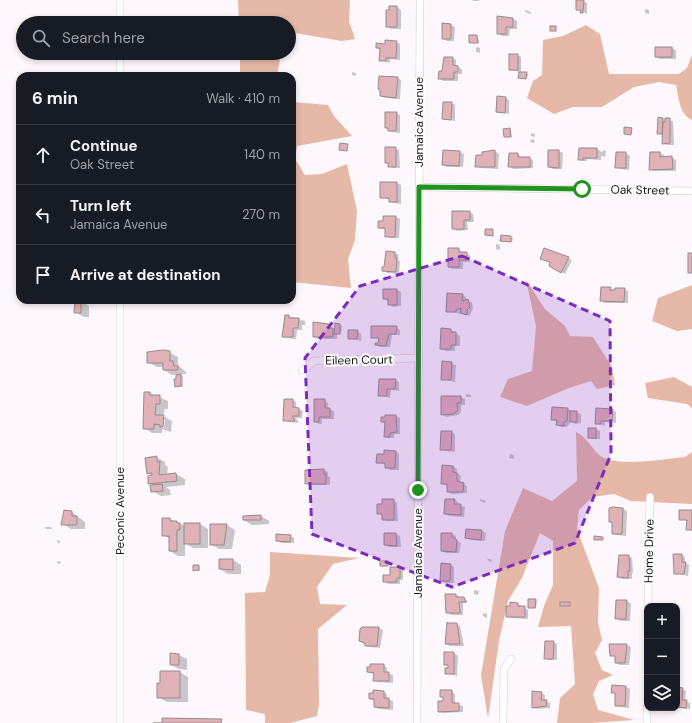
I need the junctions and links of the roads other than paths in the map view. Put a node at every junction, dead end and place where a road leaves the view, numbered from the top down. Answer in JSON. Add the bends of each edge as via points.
{"nodes":[{"id":1,"x":120,"y":0,"type":"edge"},
{"id":2,"x":420,"y":0,"type":"edge"},
{"id":3,"x":120,"y":16,"type":"edge"},
{"id":4,"x":120,"y":60,"type":"edge"},
{"id":5,"x":120,"y":72,"type":"edge"},
{"id":6,"x":419,"y":187,"type":"junction"},
{"id":7,"x":692,"y":191,"type":"edge"},
{"id":8,"x":120,"y":304,"type":"edge"},
{"id":9,"x":419,"y":358,"type":"junction"},
{"id":10,"x":302,"y":370,"type":"dead end"},
{"id":11,"x":650,"y":497,"type":"dead end"},
{"id":12,"x":648,"y":603,"type":"edge"},
{"id":13,"x":511,"y":659,"type":"dead end"},
{"id":14,"x":647,"y":711,"type":"edge"},
{"id":15,"x":120,"y":723,"type":"edge"},
{"id":16,"x":417,"y":723,"type":"edge"},
{"id":17,"x":503,"y":723,"type":"edge"},
{"id":18,"x":647,"y":723,"type":"edge"}],
"edges":[{"from":1,"to":3,"type":"street"},
{"from":2,"to":6,"type":"street","name":"Jamaica Avenue"},
{"from":4,"to":5,"type":"street"},
{"from":6,"to":7,"type":"street","name":"Oak Street"},
{"from":6,"to":9,"type":"street","name":"Jamaica Avenue"},
{"from":8,"to":15,"type":"street","name":"Peconic Avenue"},
{"from":9,"to":10,"type":"street","name":"Eileen Court","via":[[315,360]]},
{"from":9,"to":16,"type":"street","name":"Jamaica Avenue"},
{"from":11,"to":12,"type":"street","name":"Home Drive"},
{"from":13,"to":17,"type":"street","via":[[504,669]]},
{"from":14,"to":18,"type":"street"}]}
